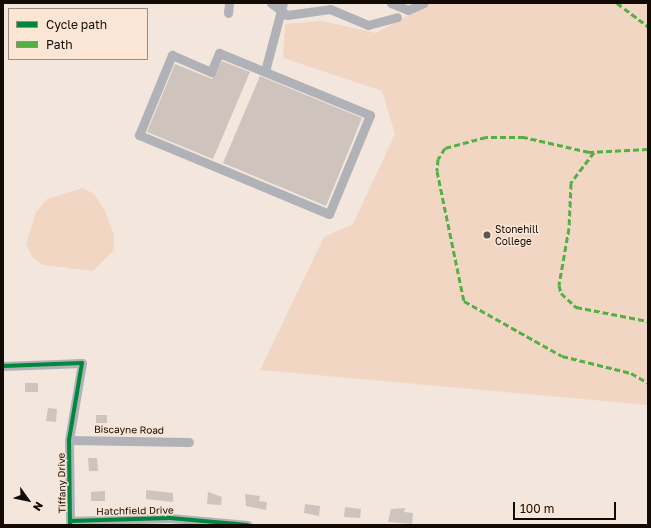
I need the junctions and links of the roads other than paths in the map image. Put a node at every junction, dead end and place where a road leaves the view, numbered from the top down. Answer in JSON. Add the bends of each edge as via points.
{"nodes":[{"id":1,"x":229,"y":3,"type":"edge"},
{"id":2,"x":271,"y":3,"type":"edge"},
{"id":3,"x":391,"y":3,"type":"edge"},
{"id":4,"x":424,"y":3,"type":"edge"},
{"id":5,"x":282,"y":7,"type":"edge"},
{"id":6,"x":228,"y":13,"type":"dead end"},
{"id":7,"x":397,"y":17,"type":"dead end"},
{"id":8,"x":265,"y":71,"type":"junction"},
{"id":9,"x":3,"y":366,"type":"edge"},
{"id":10,"x":69,"y":440,"type":"junction"},
{"id":11,"x":190,"y":442,"type":"dead end"},
{"id":12,"x":70,"y":523,"type":"edge"},
{"id":13,"x":248,"y":525,"type":"edge"}],
"edges":[{"from":1,"to":6,"type":"street"},
{"from":2,"to":5,"type":"street"},
{"from":3,"to":4,"type":"street","via":[[408,10]]},
{"from":5,"to":7,"type":"street","via":[[293,16],[330,9],[368,25]]},
{"from":5,"to":8,"type":"street"},
{"from":8,"to":8,"type":"street","via":[[219,52],[211,72],[172,55],[139,135],[329,214],[370,115]]},
{"from":9,"to":10,"type":"street","name":"Tiffany Drive","via":[[82,363]]},
{"from":10,"to":11,"type":"street","name":"Biscayne Road"},
{"from":10,"to":12,"type":"street","name":"Tiffany Drive"},
{"from":12,"to":13,"type":"street","name":"Hatchfield Drive","via":[[170,518]]}]}
